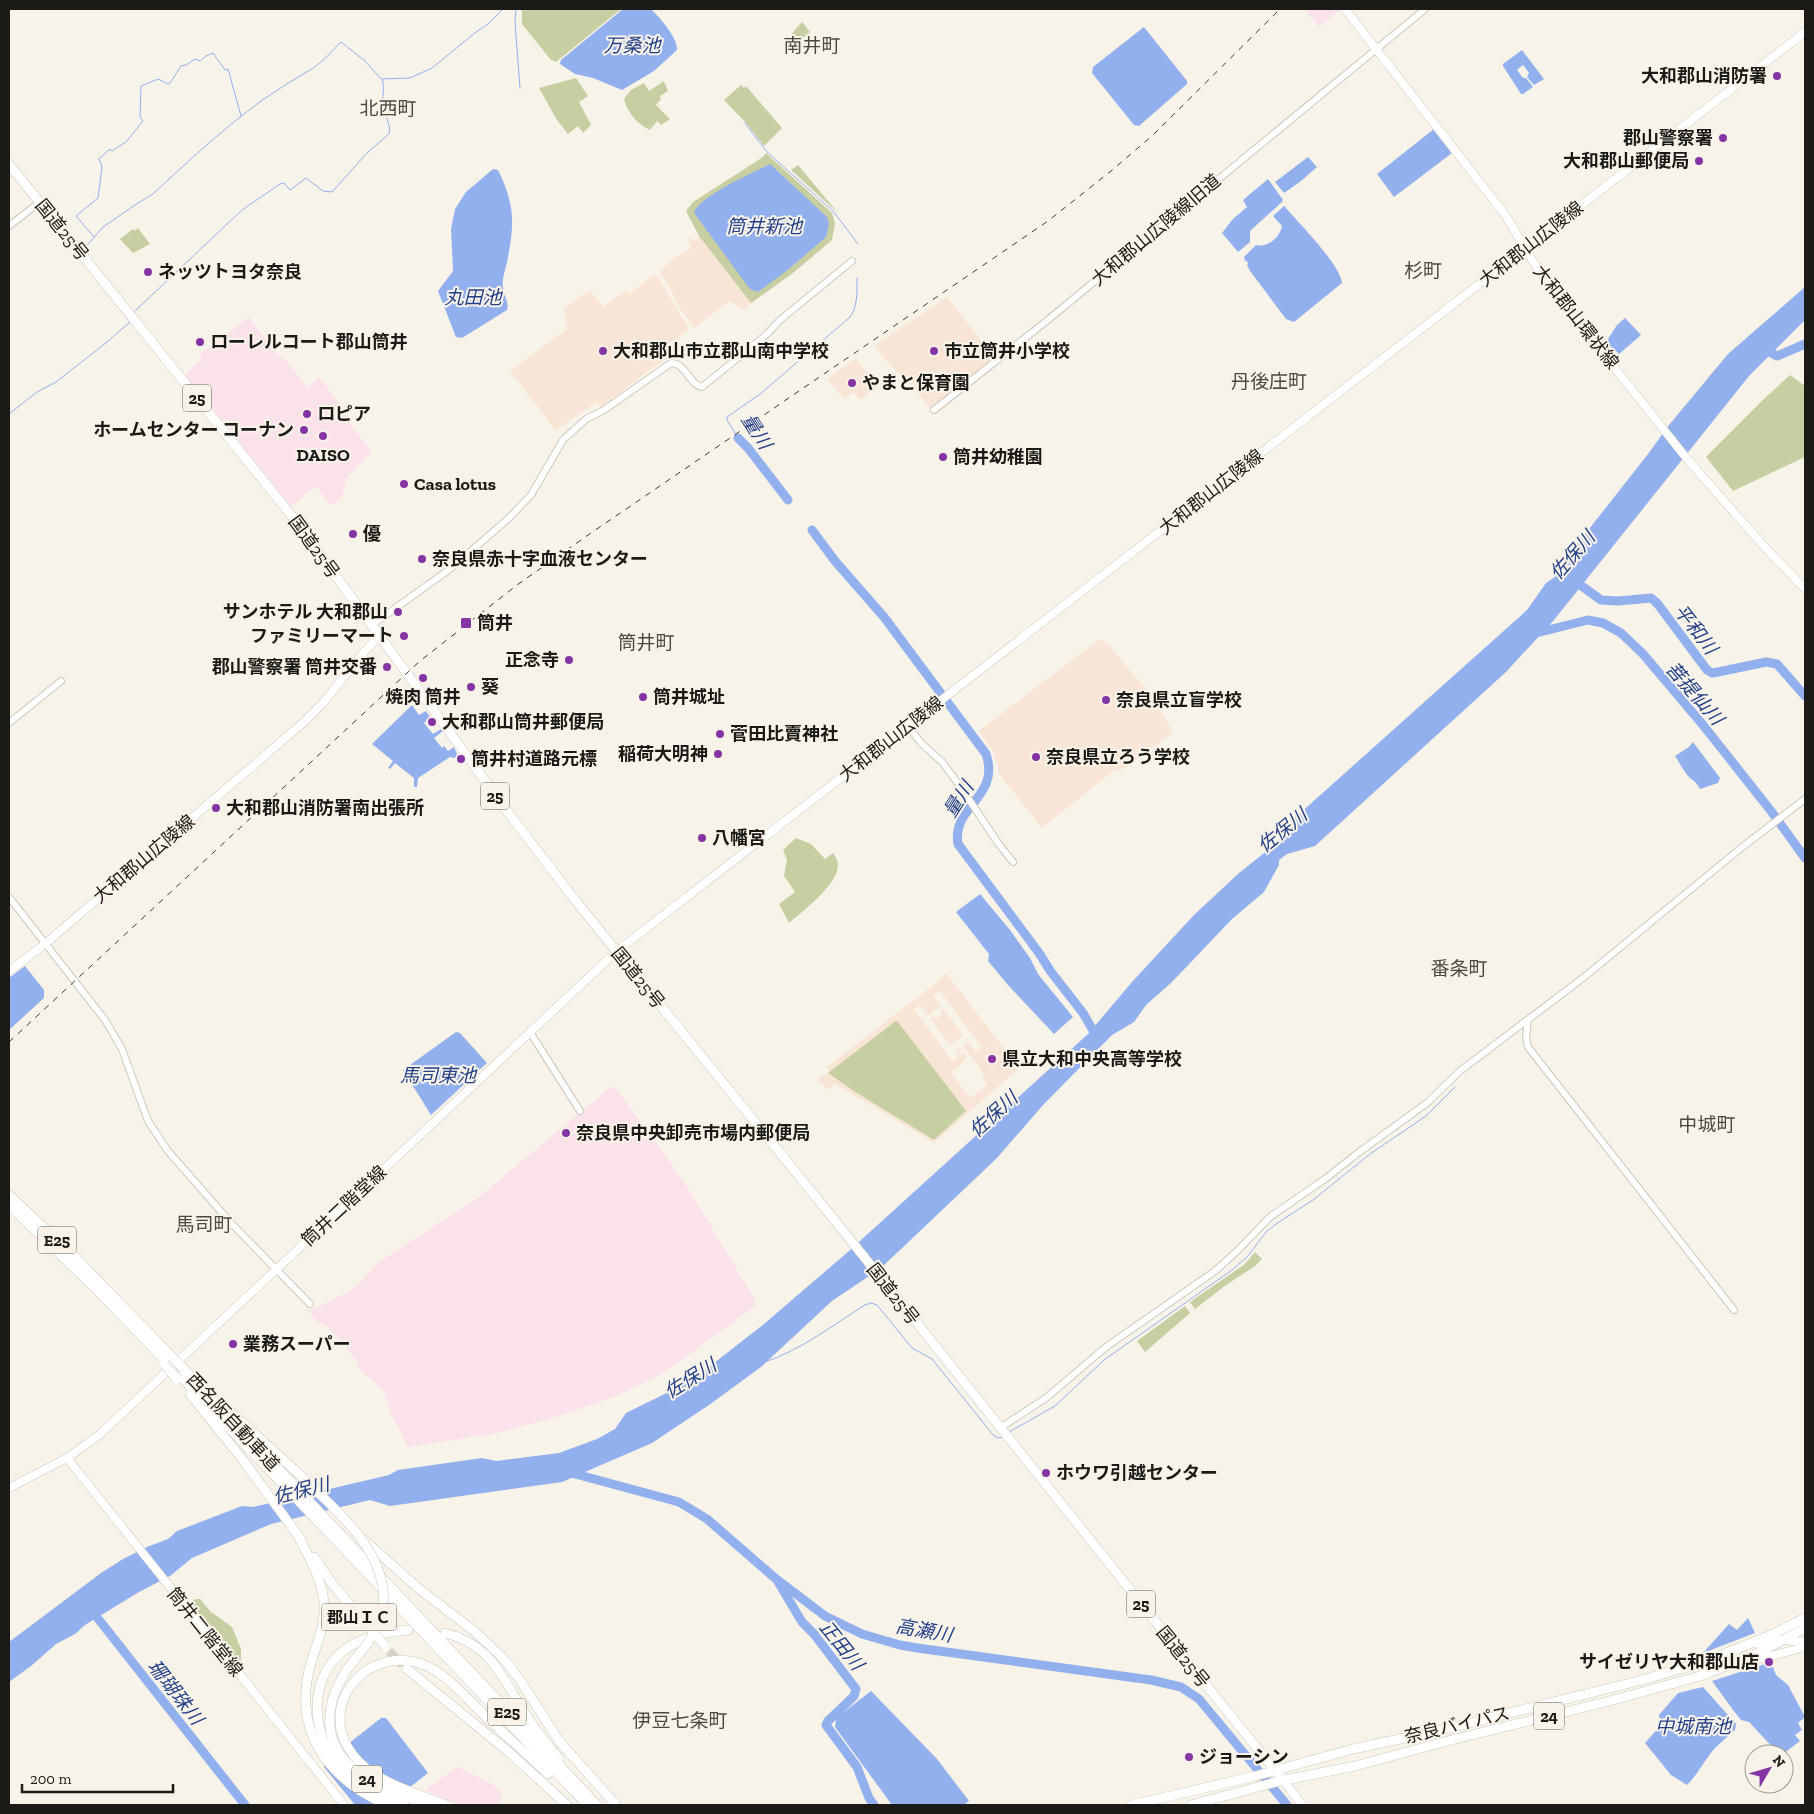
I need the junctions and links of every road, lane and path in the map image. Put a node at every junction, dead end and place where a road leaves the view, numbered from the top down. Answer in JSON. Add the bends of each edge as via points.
{"nodes":[{"id":1,"x":1345,"y":9,"type":"edge"},
{"id":2,"x":1425,"y":9,"type":"edge"},
{"id":3,"x":1805,"y":32,"type":"edge"},
{"id":4,"x":1377,"y":49,"type":"junction"},
{"id":5,"x":9,"y":164,"type":"edge"},
{"id":6,"x":40,"y":202,"type":"junction"},
{"id":7,"x":9,"y":226,"type":"edge"},
{"id":8,"x":1525,"y":248,"type":"junction"},
{"id":9,"x":852,"y":261,"type":"dead end"},
{"id":10,"x":934,"y":410,"type":"dead end"},
{"id":11,"x":1805,"y":589,"type":"edge"},
{"id":12,"x":372,"y":625,"type":"junction"},
{"id":13,"x":380,"y":635,"type":"junction"},
{"id":14,"x":61,"y":681,"type":"dead end"},
{"id":15,"x":9,"y":723,"type":"edge"},
{"id":16,"x":908,"y":726,"type":"junction"},
{"id":17,"x":1805,"y":799,"type":"edge"},
{"id":18,"x":1013,"y":862,"type":"dead end"},
{"id":19,"x":9,"y":897,"type":"edge"},
{"id":20,"x":45,"y":944,"type":"junction"},
{"id":21,"x":617,"y":951,"type":"junction"},
{"id":22,"x":9,"y":972,"type":"edge"},
{"id":23,"x":1528,"y":1020,"type":"junction"},
{"id":24,"x":530,"y":1032,"type":"junction"},
{"id":25,"x":580,"y":1111,"type":"dead end"},
{"id":26,"x":9,"y":1195,"type":"edge"},
{"id":27,"x":9,"y":1205,"type":"edge"},
{"id":28,"x":276,"y":1270,"type":"junction"},
{"id":29,"x":101,"y":1288,"type":"junction"},
{"id":30,"x":310,"y":1304,"type":"dead end"},
{"id":31,"x":1734,"y":1310,"type":"dead end"},
{"id":32,"x":168,"y":1361,"type":"junction"},
{"id":33,"x":182,"y":1374,"type":"junction"},
{"id":34,"x":1004,"y":1432,"type":"junction"},
{"id":35,"x":68,"y":1458,"type":"junction"},
{"id":36,"x":9,"y":1488,"type":"edge"},
{"id":37,"x":349,"y":1524,"type":"junction"},
{"id":38,"x":298,"y":1536,"type":"junction"},
{"id":39,"x":1805,"y":1618,"type":"edge"},
{"id":40,"x":414,"y":1624,"type":"junction"},
{"id":41,"x":1805,"y":1628,"type":"edge"},
{"id":42,"x":445,"y":1633,"type":"dead end"},
{"id":43,"x":1786,"y":1639,"type":"junction"},
{"id":44,"x":1805,"y":1642,"type":"edge"},
{"id":45,"x":1805,"y":1646,"type":"edge"},
{"id":46,"x":387,"y":1649,"type":"tunnel mouth"},
{"id":47,"x":1732,"y":1651,"type":"junction"},
{"id":48,"x":1737,"y":1663,"type":"junction"},
{"id":49,"x":407,"y":1669,"type":"tunnel mouth"},
{"id":50,"x":321,"y":1745,"type":"junction"},
{"id":51,"x":1275,"y":1771,"type":"junction"},
{"id":52,"x":1282,"y":1781,"type":"junction"},
{"id":53,"x":423,"y":1801,"type":"edge"},
{"id":54,"x":344,"y":1805,"type":"edge"},
{"id":55,"x":387,"y":1805,"type":"edge"},
{"id":56,"x":404,"y":1805,"type":"edge"},
{"id":57,"x":446,"y":1805,"type":"edge"},
{"id":58,"x":567,"y":1805,"type":"edge"},
{"id":59,"x":585,"y":1805,"type":"edge"},
{"id":60,"x":598,"y":1805,"type":"edge"},
{"id":61,"x":616,"y":1805,"type":"edge"},
{"id":62,"x":1132,"y":1805,"type":"edge"},
{"id":63,"x":1190,"y":1805,"type":"edge"},
{"id":64,"x":1302,"y":1805,"type":"edge"}],
"edges":[{"from":1,"to":4,"type":"main road","name":"大和郡山環状線"},
{"from":2,"to":4,"type":"street","name":"大和郡山広陵線旧道"},
{"from":3,"to":8,"type":"main road","name":"大和郡山広陵線"},
{"from":4,"to":8,"type":"main road","name":"大和郡山環状線","via":[[1506,216]]},
{"from":4,"to":10,"type":"street","name":"大和郡山広陵線旧道"},
{"from":5,"to":6,"type":"highway","name":"国道25号","number":"25"},
{"from":6,"to":7,"type":"street"},
{"from":6,"to":12,"type":"highway","name":"国道25号","number":"25","via":[[295,520]]},
{"from":8,"to":11,"type":"main road","name":"大和郡山環状線","via":[[1558,297],[1688,460]]},
{"from":8,"to":16,"type":"main road","name":"大和郡山広陵線"},
{"from":9,"to":12,"type":"street","via":[[702,387],[697,386],[679,365],[671,363],[586,419],[560,443],[531,495],[508,519],[450,569]]},
{"from":12,"to":13,"type":"highway","name":"国道25号","number":"25"},
{"from":13,"to":20,"type":"main road","name":"大和郡山広陵線","via":[[304,722]]},
{"from":13,"to":21,"type":"highway","name":"国道25号","number":"25","via":[[510,815]]},
{"from":14,"to":15,"type":"street"},
{"from":16,"to":18,"type":"street","via":[[920,743],[942,762]]},
{"from":16,"to":21,"type":"main road","name":"大和郡山広陵線"},
{"from":17,"to":23,"type":"street"},
{"from":19,"to":20,"type":"street"},
{"from":20,"to":22,"type":"main road","name":"大和郡山広陵線"},
{"from":20,"to":28,"type":"street","via":[[115,1035],[148,1122],[168,1151]]},
{"from":21,"to":24,"type":"main road","name":"筒井二階堂線"},
{"from":21,"to":34,"type":"highway","name":"国道25号","number":"25"},
{"from":23,"to":31,"type":"street","via":[[1528,1047]]},
{"from":23,"to":34,"type":"street","via":[[1460,1071],[1427,1103],[1270,1217],[1215,1271],[1106,1347]]},
{"from":24,"to":25,"type":"street"},
{"from":24,"to":28,"type":"main road","name":"筒井二階堂線"},
{"from":26,"to":29,"type":"highway","name":"西名阪自動車道","number":"E25"},
{"from":27,"to":29,"type":"highway","name":"西名阪自動車道","number":"E25"},
{"from":28,"to":30,"type":"street"},
{"from":28,"to":35,"type":"main road","name":"筒井二階堂線","via":[[105,1429]]},
{"from":29,"to":32,"type":"highway","name":"西名阪自動車道","number":"E25"},
{"from":29,"to":32,"type":"highway","name":"西名阪自動車道","number":"E25","via":[[115,1308]]},
{"from":32,"to":33,"type":"highway","name":"西名阪自動車道","number":"E25"},
{"from":33,"to":37,"type":"highway","bridge":true,"via":[[299,1474]]},
{"from":33,"to":38,"type":"highway"},
{"from":33,"to":40,"type":"highway","name":"西名阪自動車道","number":"E25","bridge":true,"via":[[375,1577]]},
{"from":34,"to":51,"type":"highway","name":"国道25号","number":"25"},
{"from":35,"to":36,"type":"main road","name":"筒井二階堂線"},
{"from":35,"to":54,"type":"main road","name":"筒井二階堂線"},
{"from":37,"to":53,"type":"highway","number":"24","bridge":true,"via":[[380,1572],[384,1597],[376,1630],[340,1680],[332,1698],[329,1716],[332,1737],[346,1762],[362,1776]]},
{"from":37,"to":61,"type":"highway","bridge":true,"via":[[398,1571],[488,1644],[512,1668],[559,1740]]},
{"from":38,"to":46,"type":"highway","number":"郡山ＩＣ","bridge":true,"via":[[334,1586]]},
{"from":38,"to":50,"type":"highway","via":[[314,1568],[325,1604],[323,1625],[310,1666],[306,1709],[312,1735]]},
{"from":39,"to":47,"type":"highway","name":"奈良バイパス","number":"24"},
{"from":40,"to":50,"type":"highway","via":[[347,1648],[331,1664],[317,1698]]},
{"from":40,"to":59,"type":"highway","name":"西名阪自動車道","number":"E25"},
{"from":40,"to":60,"type":"highway","name":"西名阪自動車道","number":"E25"},
{"from":41,"to":43,"type":"highway","name":"奈良バイパス","number":"24"},
{"from":42,"to":60,"type":"highway","via":[[465,1639],[488,1656],[537,1731]]},
{"from":43,"to":44,"type":"main road"},
{"from":43,"to":47,"type":"main road","via":[[1774,1639]]},
{"from":43,"to":48,"type":"highway","name":"奈良バイパス","number":"24"},
{"from":45,"to":48,"type":"main road"},
{"from":47,"to":51,"type":"highway","name":"奈良バイパス","number":"24","via":[[1642,1680],[1353,1749]]},
{"from":48,"to":52,"type":"highway","name":"奈良バイパス","number":"24","via":[[1606,1702],[1355,1766]]},
{"from":49,"to":58,"type":"highway","via":[[509,1752]]},
{"from":50,"to":55,"type":"highway","via":[[330,1765],[349,1784]]},
{"from":50,"to":56,"type":"highway","via":[[349,1776]]},
{"from":51,"to":52,"type":"highway","name":"国道25号","number":"25"},
{"from":51,"to":62,"type":"highway","name":"奈良バイパス","number":"24"},
{"from":52,"to":63,"type":"highway","name":"奈良バイパス","number":"24"},
{"from":52,"to":64,"type":"main road"},
{"from":53,"to":57,"type":"highway"},
{"from":53,"to":59,"type":"highway","via":[[367,1769],[348,1748],[341,1730],[340,1711],[347,1692],[358,1678],[386,1662],[396,1660],[429,1667]]}]}
